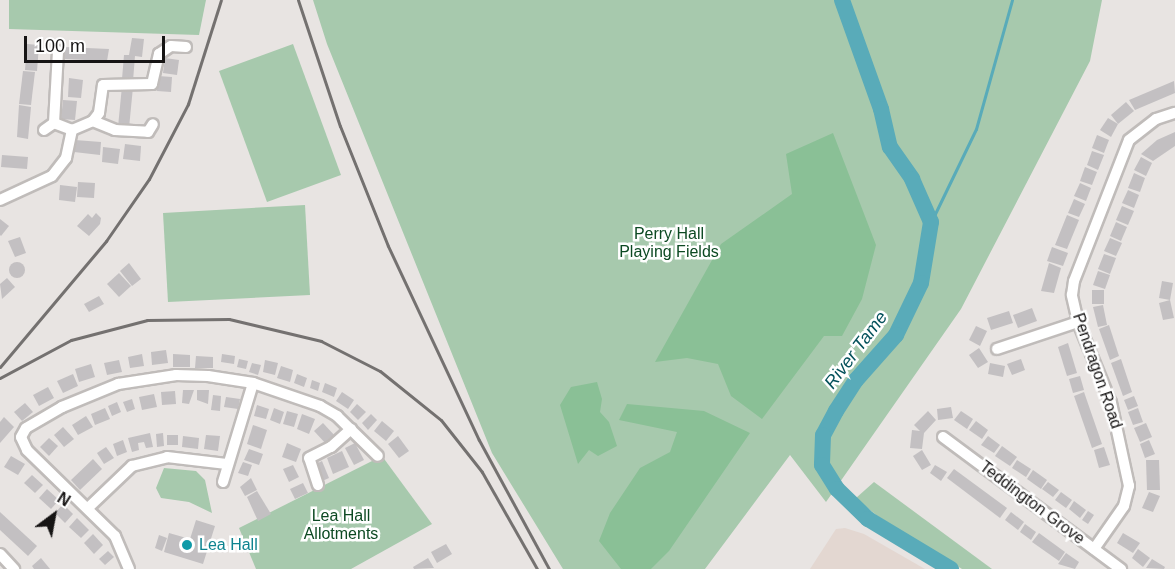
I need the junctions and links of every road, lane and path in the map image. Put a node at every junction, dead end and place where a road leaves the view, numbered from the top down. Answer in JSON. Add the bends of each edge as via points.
{"nodes":[{"id":1,"x":186,"y":47,"type":"dead end"},
{"id":2,"x":58,"y":51,"type":"dead end"},
{"id":3,"x":1175,"y":113,"type":"edge"},
{"id":4,"x":93,"y":121,"type":"junction"},
{"id":5,"x":153,"y":124,"type":"dead end"},
{"id":6,"x":72,"y":130,"type":"junction"},
{"id":7,"x":0,"y":200,"type":"edge"},
{"id":8,"x":1078,"y":322,"type":"junction"},
{"id":9,"x":998,"y":349,"type":"dead end"},
{"id":10,"x":253,"y":383,"type":"junction"},
{"id":11,"x":351,"y":429,"type":"junction"},
{"id":12,"x":943,"y":437,"type":"dead end"},
{"id":13,"x":378,"y":456,"type":"dead end"},
{"id":14,"x":227,"y":464,"type":"junction"},
{"id":15,"x":223,"y":482,"type":"dead end"},
{"id":16,"x":318,"y":485,"type":"dead end"},
{"id":17,"x":88,"y":508,"type":"junction"},
{"id":18,"x":1094,"y":549,"type":"junction"},
{"id":19,"x":0,"y":554,"type":"edge"},
{"id":20,"x":14,"y":569,"type":"edge"},
{"id":21,"x":129,"y":569,"type":"edge"},
{"id":22,"x":1121,"y":569,"type":"edge"}],
"edges":[{"from":1,"to":4,"type":"street","via":[[171,46],[159,54],[151,89],[103,85],[99,113]]},
{"from":2,"to":6,"type":"street","via":[[49,127]]},
{"from":3,"to":8,"type":"street","name":"Pendragon Road","via":[[1140,130],[1122,153],[1074,281],[1072,295]]},
{"from":4,"to":5,"type":"street","via":[[115,130],[148,132]]},
{"from":4,"to":6,"type":"street"},
{"from":6,"to":7,"type":"street","via":[[66,158],[52,176]]},
{"from":8,"to":9,"type":"street"},
{"from":8,"to":18,"type":"street","name":"Pendragon Road","via":[[1111,403],[1129,486],[1124,506]]},
{"from":10,"to":11,"type":"street","via":[[320,406]]},
{"from":10,"to":14,"type":"street"},
{"from":10,"to":17,"type":"street","via":[[177,375],[118,384],[62,407],[26,428],[21,437],[27,450]]},
{"from":11,"to":13,"type":"street"},
{"from":11,"to":16,"type":"street","via":[[331,447],[309,458]]},
{"from":12,"to":18,"type":"street","name":"Teddington Grove"},
{"from":14,"to":15,"type":"street"},
{"from":14,"to":17,"type":"street","via":[[167,457],[132,466]]},
{"from":17,"to":21,"type":"street","via":[[121,544]]},
{"from":18,"to":22,"type":"street","name":"Teddington Grove"},
{"from":19,"to":20,"type":"street"}]}
